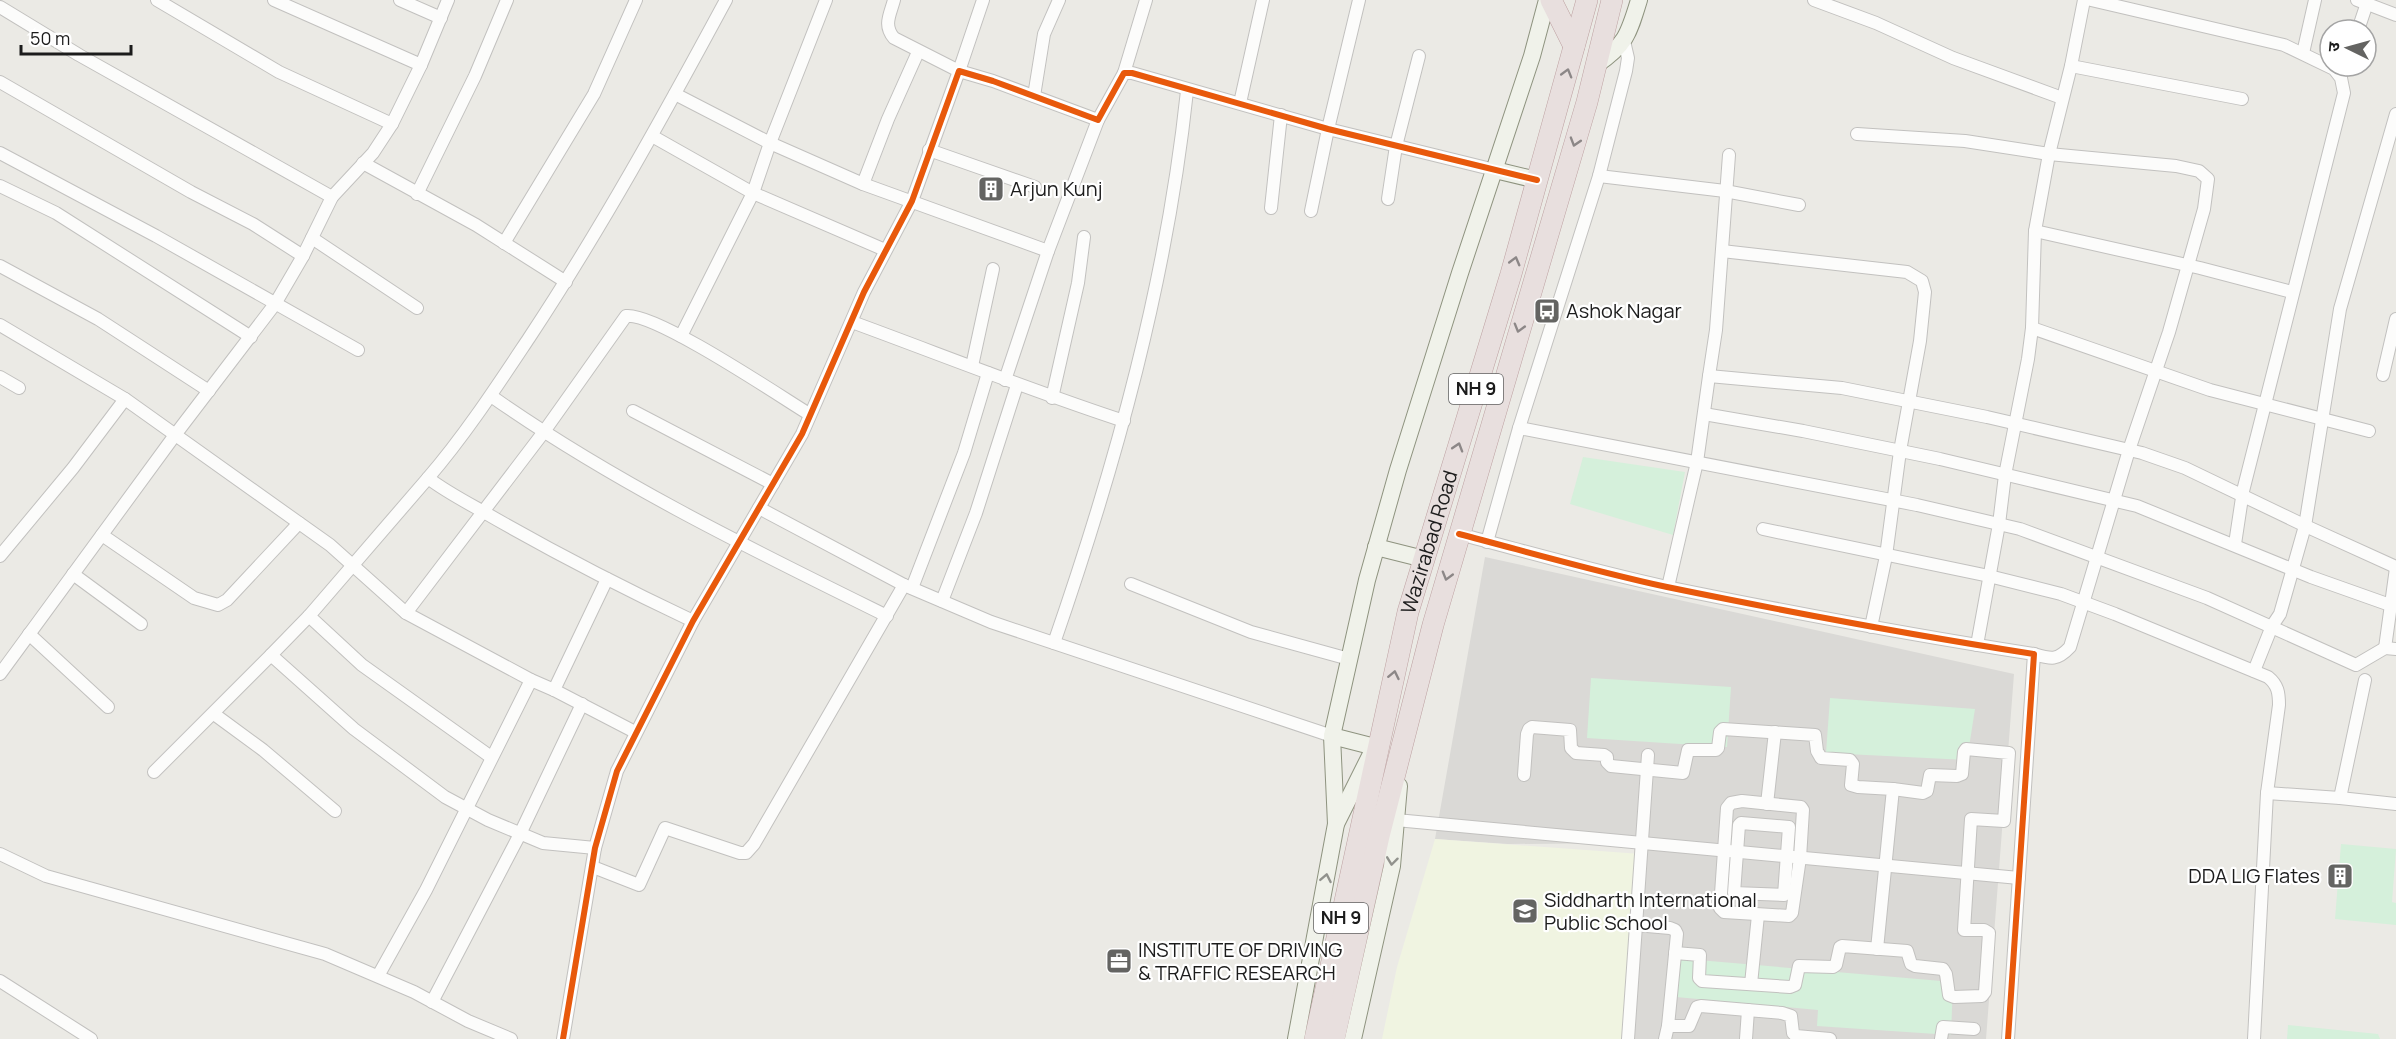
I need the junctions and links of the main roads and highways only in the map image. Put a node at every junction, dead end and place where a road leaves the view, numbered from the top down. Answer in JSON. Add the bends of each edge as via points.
{"nodes":[{"id":1,"x":1549,"y":0,"type":"edge"},
{"id":2,"x":1587,"y":0,"type":"edge"},
{"id":3,"x":1611,"y":4,"type":"edge"},
{"id":4,"x":1574,"y":46,"type":"junction"},
{"id":5,"x":1370,"y":834,"type":"junction"},
{"id":6,"x":1315,"y":1039,"type":"edge"},
{"id":7,"x":1334,"y":1039,"type":"edge"}],
"edges":[{"from":1,"to":4,"type":"highway"},
{"from":2,"to":4,"type":"highway","number":"NH 9"},
{"from":3,"to":5,"type":"highway","name":"Wazirabad Road","number":"NH 9","one_way":true,"via":[[1587,102],[1433,625],[1404,741]]},
{"from":5,"to":4,"type":"highway","name":"Wazirabad Road","number":"NH 9","one_way":true,"via":[[1378,740],[1408,612],[1511,274]]},
{"from":5,"to":6,"type":"highway","number":"NH 9"},
{"from":5,"to":7,"type":"highway","number":"NH 9"}]}
